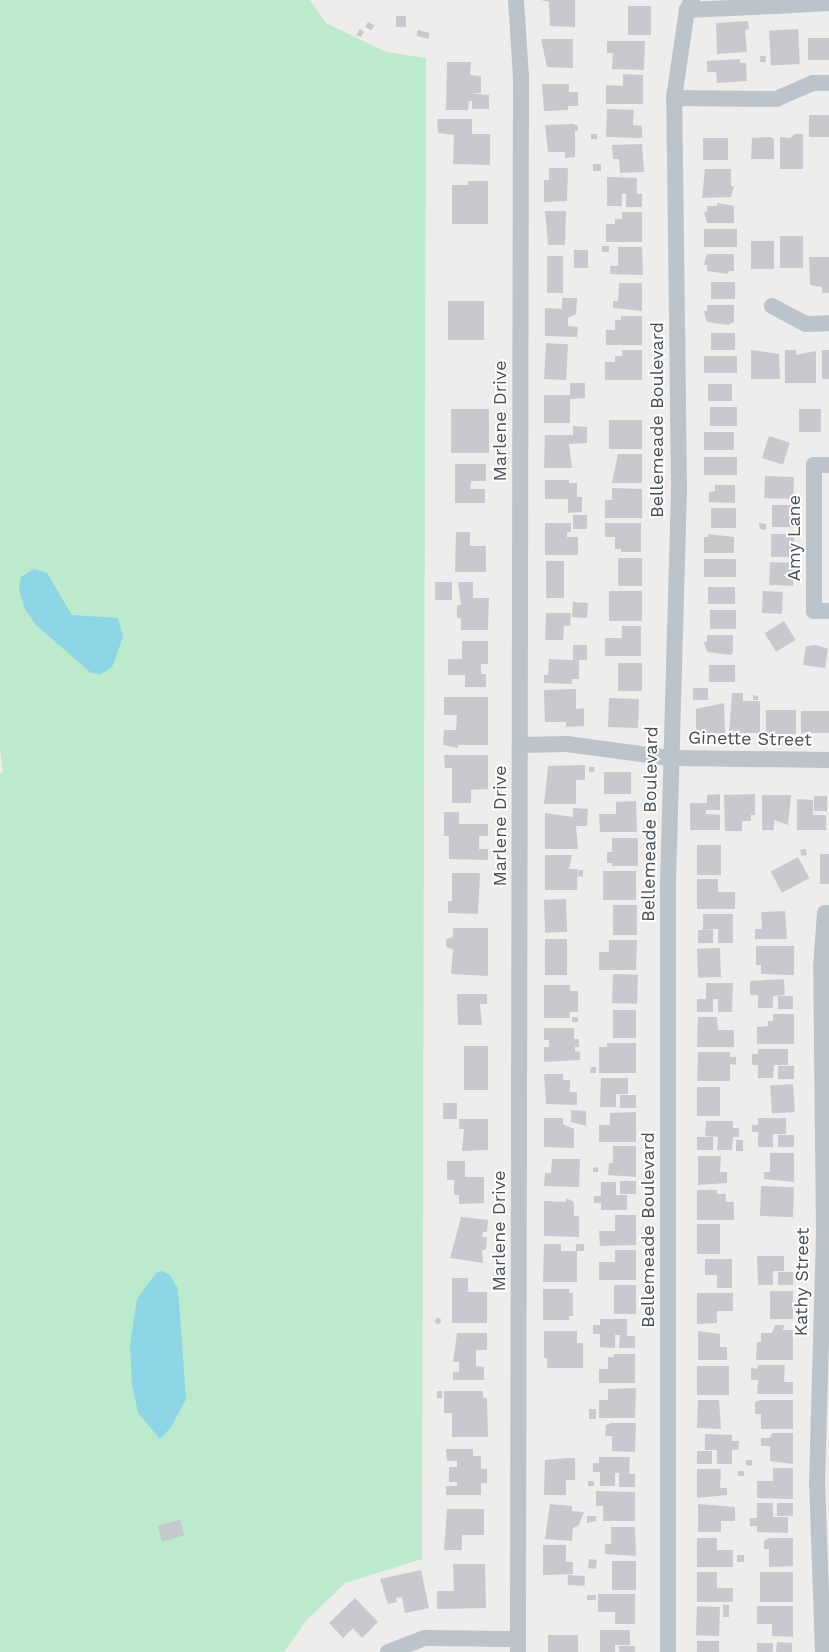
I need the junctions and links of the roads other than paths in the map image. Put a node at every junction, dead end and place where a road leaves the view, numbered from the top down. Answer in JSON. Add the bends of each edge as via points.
{"nodes":[{"id":1,"x":516,"y":0,"type":"edge"},
{"id":2,"x":776,"y":3,"type":"edge"},
{"id":3,"x":829,"y":3,"type":"edge"},
{"id":4,"x":690,"y":5,"type":"edge"},
{"id":5,"x":829,"y":83,"type":"edge"},
{"id":6,"x":674,"y":98,"type":"junction"},
{"id":7,"x":772,"y":306,"type":"dead end"},
{"id":8,"x":829,"y":323,"type":"edge"},
{"id":9,"x":822,"y":465,"type":"edge"},
{"id":10,"x":821,"y":611,"type":"edge"},
{"id":11,"x":520,"y":745,"type":"junction"},
{"id":12,"x":671,"y":758,"type":"junction"},
{"id":13,"x":829,"y":760,"type":"edge"},
{"id":14,"x":827,"y":913,"type":"edge"},
{"id":15,"x":518,"y":1645,"type":"edge"},
{"id":16,"x":388,"y":1652,"type":"edge"},
{"id":17,"x":668,"y":1652,"type":"edge"},
{"id":18,"x":823,"y":1652,"type":"edge"}],
"edges":[{"from":1,"to":11,"type":"street","name":"Marlene Drive","via":[[521,77]]},
{"from":2,"to":3,"type":"street"},
{"from":2,"to":4,"type":"street"},
{"from":4,"to":6,"type":"street","name":"Bellemeade Boulevard"},
{"from":5,"to":6,"type":"street","via":[[813,83],[776,99]]},
{"from":6,"to":12,"type":"street","name":"Bellemeade Boulevard","via":[[679,486]]},
{"from":7,"to":8,"type":"street","via":[[806,324]]},
{"from":9,"to":10,"type":"street","name":"Amy Lane"},
{"from":11,"to":12,"type":"street","name":"Ginette Street","via":[[567,744]]},
{"from":11,"to":15,"type":"street","name":"Marlene Drive"},
{"from":12,"to":13,"type":"street","name":"Ginette Street"},
{"from":12,"to":17,"type":"street","name":"Bellemeade Boulevard","via":[[668,883]]},
{"from":14,"to":18,"type":"street","name":"Kathy Street","via":[[821,967],[824,1235],[817,1483]]},
{"from":15,"to":16,"type":"street","via":[[424,1638]]}]}
